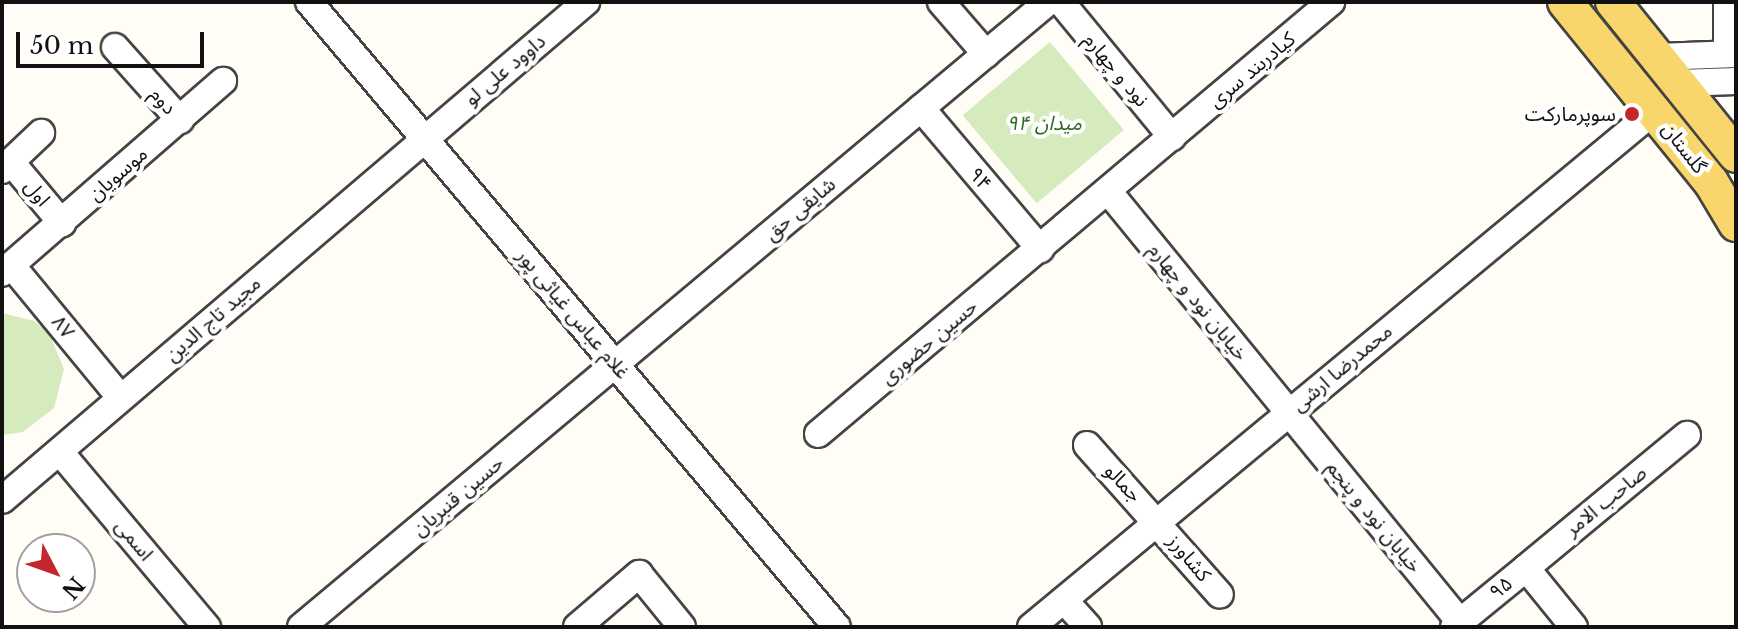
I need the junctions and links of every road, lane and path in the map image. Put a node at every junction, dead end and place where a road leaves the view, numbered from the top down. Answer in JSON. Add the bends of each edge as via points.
{"nodes":[{"id":1,"x":309,"y":2,"type":"edge"},
{"id":2,"x":586,"y":2,"type":"edge"},
{"id":3,"x":941,"y":2,"type":"edge"},
{"id":4,"x":1048,"y":2,"type":"edge"},
{"id":5,"x":1061,"y":2,"type":"edge"},
{"id":6,"x":1331,"y":2,"type":"edge"},
{"id":7,"x":1565,"y":2,"type":"edge"},
{"id":8,"x":1613,"y":2,"type":"edge"},
{"id":9,"x":1727,"y":2,"type":"edge"},
{"id":10,"x":115,"y":47,"type":"dead end"},
{"id":11,"x":986,"y":54,"type":"junction"},
{"id":12,"x":1731,"y":54,"type":"edge"},
{"id":13,"x":1668,"y":70,"type":"junction"},
{"id":14,"x":223,"y":81,"type":"dead end"},
{"id":15,"x":1736,"y":81,"type":"edge"},
{"id":16,"x":921,"y":108,"type":"junction"},
{"id":17,"x":1654,"y":111,"type":"junction"},
{"id":18,"x":180,"y":120,"type":"junction"},
{"id":19,"x":41,"y":133,"type":"dead end"},
{"id":20,"x":1172,"y":137,"type":"junction"},
{"id":21,"x":423,"y":138,"type":"junction"},
{"id":22,"x":1736,"y":155,"type":"edge"},
{"id":23,"x":6,"y":166,"type":"edge"},
{"id":24,"x":1108,"y":191,"type":"junction"},
{"id":25,"x":62,"y":223,"type":"junction"},
{"id":26,"x":1736,"y":224,"type":"edge"},
{"id":27,"x":1040,"y":249,"type":"junction"},
{"id":28,"x":7,"y":269,"type":"edge"},
{"id":29,"x":615,"y":364,"type":"junction"},
{"id":30,"x":121,"y":398,"type":"junction"},
{"id":31,"x":1288,"y":413,"type":"junction"},
{"id":32,"x":818,"y":434,"type":"dead end"},
{"id":33,"x":1687,"y":435,"type":"dead end"},
{"id":34,"x":1087,"y":445,"type":"dead end"},
{"id":35,"x":60,"y":452,"type":"junction"},
{"id":36,"x":5,"y":492,"type":"edge"},
{"id":37,"x":1158,"y":522,"type":"junction"},
{"id":38,"x":1526,"y":568,"type":"junction"},
{"id":39,"x":1220,"y":595,"type":"dead end"},
{"id":40,"x":1064,"y":600,"type":"junction"},
{"id":41,"x":312,"y":624,"type":"edge"},
{"id":42,"x":1457,"y":625,"type":"edge"},
{"id":43,"x":207,"y":627,"type":"edge"},
{"id":44,"x":577,"y":627,"type":"edge"},
{"id":45,"x":682,"y":627,"type":"edge"},
{"id":46,"x":837,"y":627,"type":"edge"},
{"id":47,"x":1031,"y":627,"type":"edge"},
{"id":48,"x":1088,"y":627,"type":"edge"},
{"id":49,"x":1574,"y":627,"type":"edge"}],
"edges":[{"from":1,"to":21,"type":"street","name":"غلام عباس غیاثی ‌پور"},
{"from":2,"to":21,"type":"street","name":"داوود علی لو"},
{"from":3,"to":11,"type":"street"},
{"from":4,"to":11,"type":"street","name":"شایقی حق"},
{"from":5,"to":20,"type":"street","name":"نود و چهارم"},
{"from":6,"to":20,"type":"street","name":"کیادربند سری"},
{"from":7,"to":17,"type":"main road","name":"گلستان"},
{"from":8,"to":13,"type":"main road","name":"گلستان"},
{"from":9,"to":12,"type":"street"},
{"from":10,"to":18,"type":"street","name":"دوم"},
{"from":11,"to":16,"type":"street","name":"شایقی حق"},
{"from":12,"to":13,"type":"street"},
{"from":13,"to":15,"type":"street"},
{"from":13,"to":17,"type":"main road"},
{"from":13,"to":22,"type":"main road","name":"گلستان"},
{"from":14,"to":18,"type":"street","name":"موسویان"},
{"from":16,"to":27,"type":"street","name":"۹۴"},
{"from":16,"to":29,"type":"street","name":"شایقی حق"},
{"from":17,"to":26,"type":"main road","name":"گلستان","via":[[1711,182]]},
{"from":17,"to":31,"type":"street","name":"محمدرضا ارشی"},
{"from":18,"to":25,"type":"street","name":"موسویان"},
{"from":19,"to":23,"type":"street","name":"اول"},
{"from":20,"to":24,"type":"street","name":"کیادربند سری"},
{"from":21,"to":29,"type":"street","name":"غلام عباس غیاثی ‌پور"},
{"from":21,"to":30,"type":"street","name":"مجید تاج الدین"},
{"from":23,"to":25,"type":"street","name":"اول"},
{"from":24,"to":27,"type":"street","name":"حسین حضوری"},
{"from":24,"to":31,"type":"street","name":"خیابان نود و چهارم"},
{"from":25,"to":28,"type":"street","name":"موسویان"},
{"from":27,"to":32,"type":"street","name":"حسین حضوری"},
{"from":28,"to":30,"type":"street","name":"۸۷"},
{"from":29,"to":41,"type":"street","name":"حسین قنبریان"},
{"from":29,"to":46,"type":"street","name":"غلام عباس غیاثی ‌پور"},
{"from":30,"to":35,"type":"street","name":"مجید تاج الدین"},
{"from":31,"to":37,"type":"street","name":"محمدرضا ارشی"},
{"from":31,"to":42,"type":"street","name":"خیابان نود و پنجم"},
{"from":33,"to":38,"type":"street","name":"صاحب الامر"},
{"from":34,"to":37,"type":"street","name":"جمالو"},
{"from":35,"to":36,"type":"street","name":"مجید تاج الدین"},
{"from":35,"to":43,"type":"street","name":"اسمی"},
{"from":37,"to":39,"type":"street","name":"کشاورز"},
{"from":37,"to":40,"type":"street","name":"محمدرضا ارشی"},
{"from":38,"to":42,"type":"street","name":"۹۵"},
{"from":38,"to":49,"type":"street","name":"۹۵"},
{"from":40,"to":47,"type":"street","name":"محمدرضا ارشی"},
{"from":40,"to":48,"type":"street"},
{"from":44,"to":45,"type":"street","via":[[639,574]]}]}
